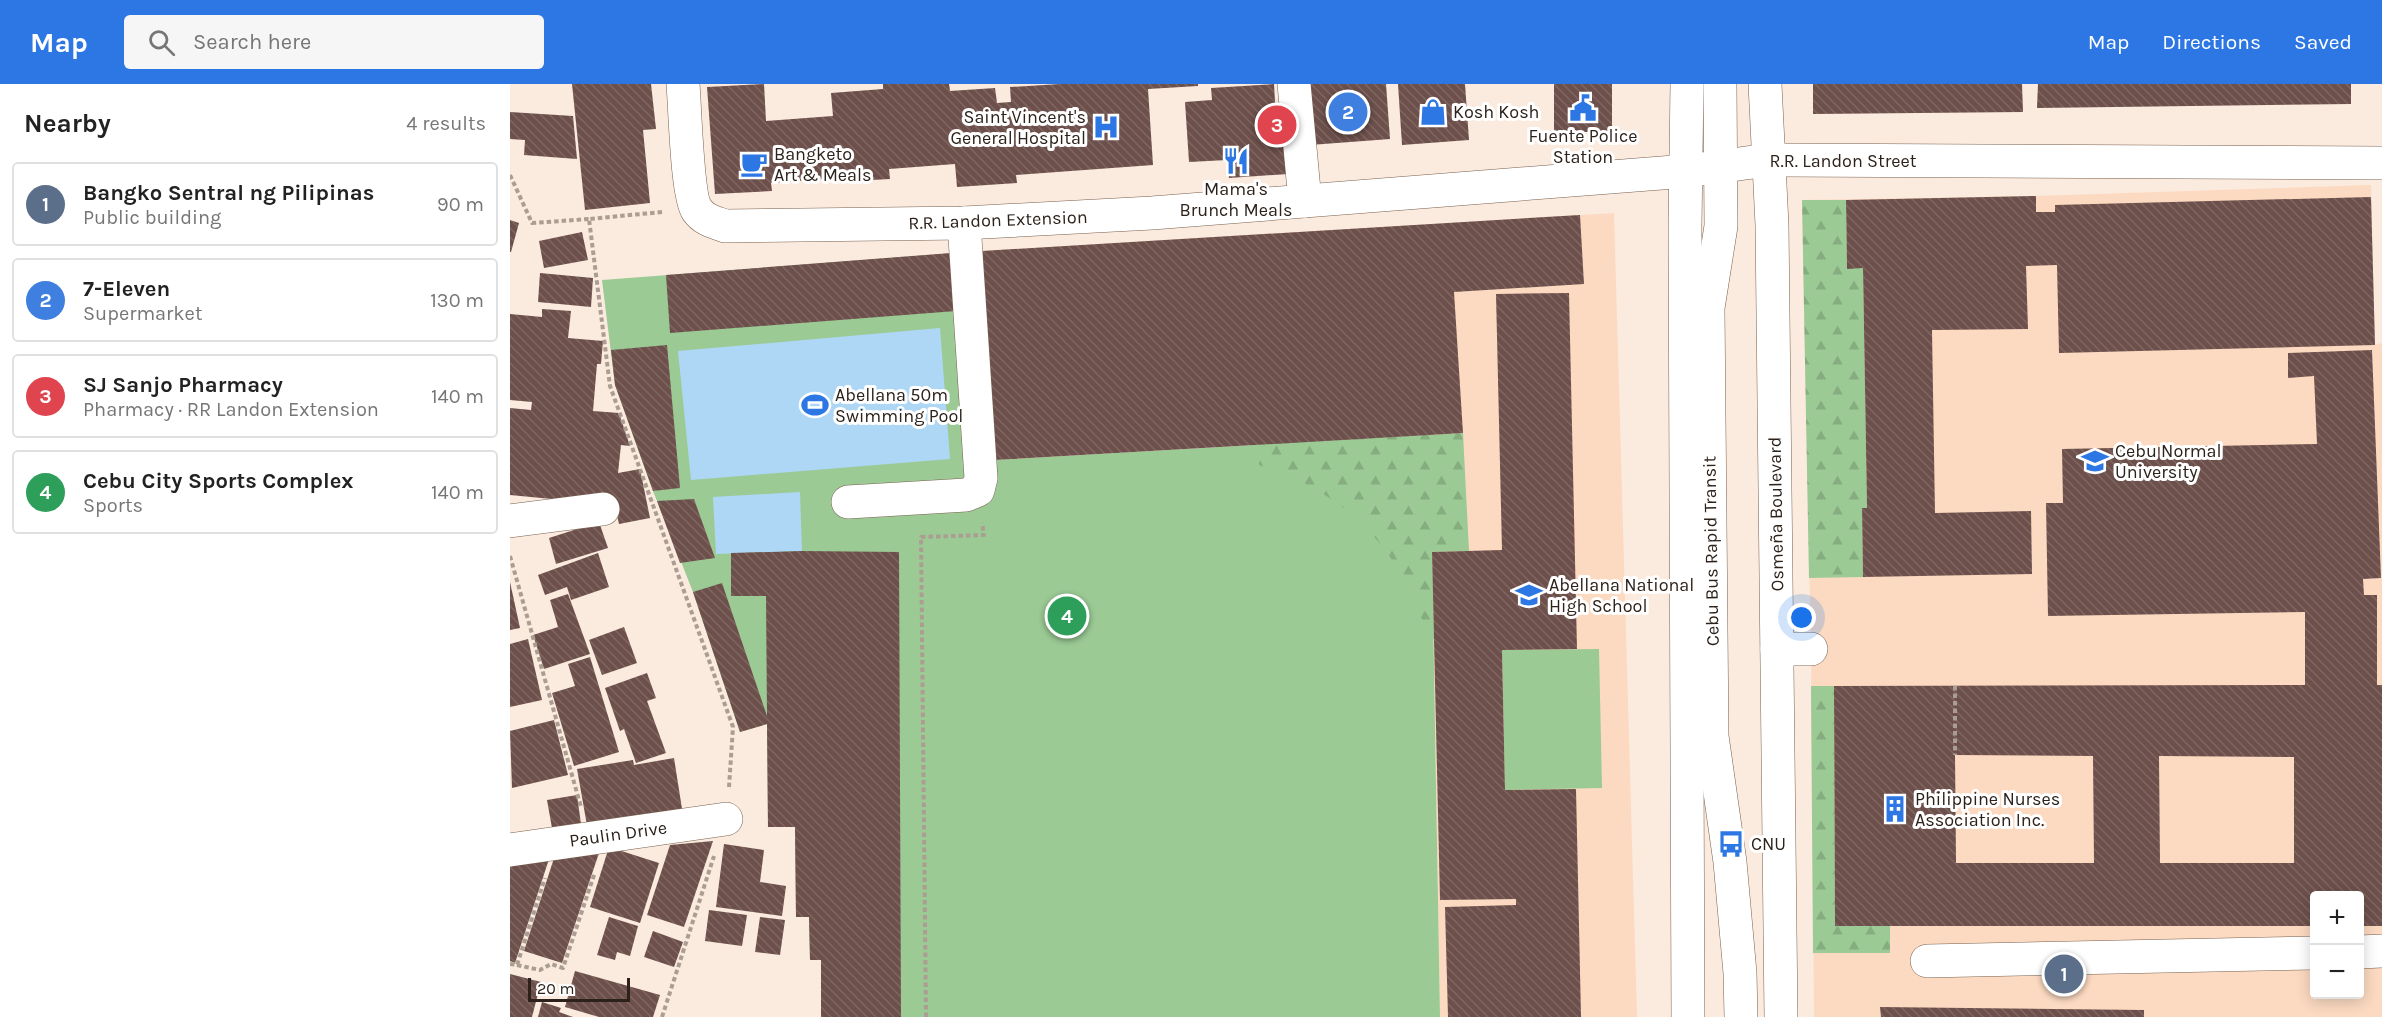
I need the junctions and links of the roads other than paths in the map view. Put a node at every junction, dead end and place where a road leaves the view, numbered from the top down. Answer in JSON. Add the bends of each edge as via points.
{"nodes":[{"id":1,"x":683,"y":84,"type":"edge"},
{"id":2,"x":1294,"y":84,"type":"edge"},
{"id":3,"x":1687,"y":84,"type":"edge"},
{"id":4,"x":1720,"y":84,"type":"edge"},
{"id":5,"x":1766,"y":84,"type":"edge"},
{"id":6,"x":1768,"y":160,"type":"junction"},
{"id":7,"x":2382,"y":163,"type":"edge"},
{"id":8,"x":1721,"y":166,"type":"junction"},
{"id":9,"x":1687,"y":171,"type":"junction"},
{"id":10,"x":1305,"y":201,"type":"junction"},
{"id":11,"x":964,"y":223,"type":"junction"},
{"id":12,"x":848,"y":502,"type":"dead end"},
{"id":13,"x":603,"y":509,"type":"dead end"},
{"id":14,"x":510,"y":521,"type":"edge"},
{"id":15,"x":1778,"y":649,"type":"junction"},
{"id":16,"x":1811,"y":649,"type":"dead end"},
{"id":17,"x":726,"y":819,"type":"road end"},
{"id":18,"x":510,"y":849,"type":"edge"},
{"id":19,"x":2382,"y":951,"type":"edge"},
{"id":20,"x":2364,"y":952,"type":"edge"},
{"id":21,"x":2310,"y":953,"type":"edge"},
{"id":22,"x":1927,"y":961,"type":"dead end"},
{"id":23,"x":1688,"y":1017,"type":"edge"},
{"id":24,"x":1741,"y":1017,"type":"edge"},
{"id":25,"x":1781,"y":1017,"type":"edge"}],
"edges":[{"from":1,"to":11,"type":"street","name":"R.R. Landon Extension","via":[[691,187],[696,208],[706,220],[725,226]]},
{"from":2,"to":10,"type":"street"},
{"from":3,"to":9,"type":"street"},
{"from":4,"to":8,"type":"street","name":"Cebu Bus Rapid Transit"},
{"from":5,"to":6,"type":"street","name":"Osmeña Boulevard"},
{"from":6,"to":7,"type":"street","name":"R.R. Landon Street"},
{"from":6,"to":8,"type":"street","name":"R.R. Landon Street"},
{"from":6,"to":15,"type":"street","name":"Osmeña Boulevard"},
{"from":8,"to":9,"type":"street","name":"R.R. Landon Street"},
{"from":8,"to":24,"type":"street","name":"Cebu Bus Rapid Transit","via":[[1721,226],[1708,308],[1712,736],[1730,862]]},
{"from":9,"to":10,"type":"street","name":"R.R. Landon Street"},
{"from":9,"to":23,"type":"street"},
{"from":10,"to":11,"type":"street","name":"R.R. Landon Extension"},
{"from":11,"to":12,"type":"street","via":[[981,478],[978,490],[966,495]]},
{"from":13,"to":14,"type":"street"},
{"from":15,"to":16,"type":"street"},
{"from":15,"to":25,"type":"street","name":"Osmeña Boulevard"},
{"from":17,"to":18,"type":"street","name":"Paulin Drive"},
{"from":19,"to":20,"type":"street"},
{"from":21,"to":22,"type":"street"}]}
